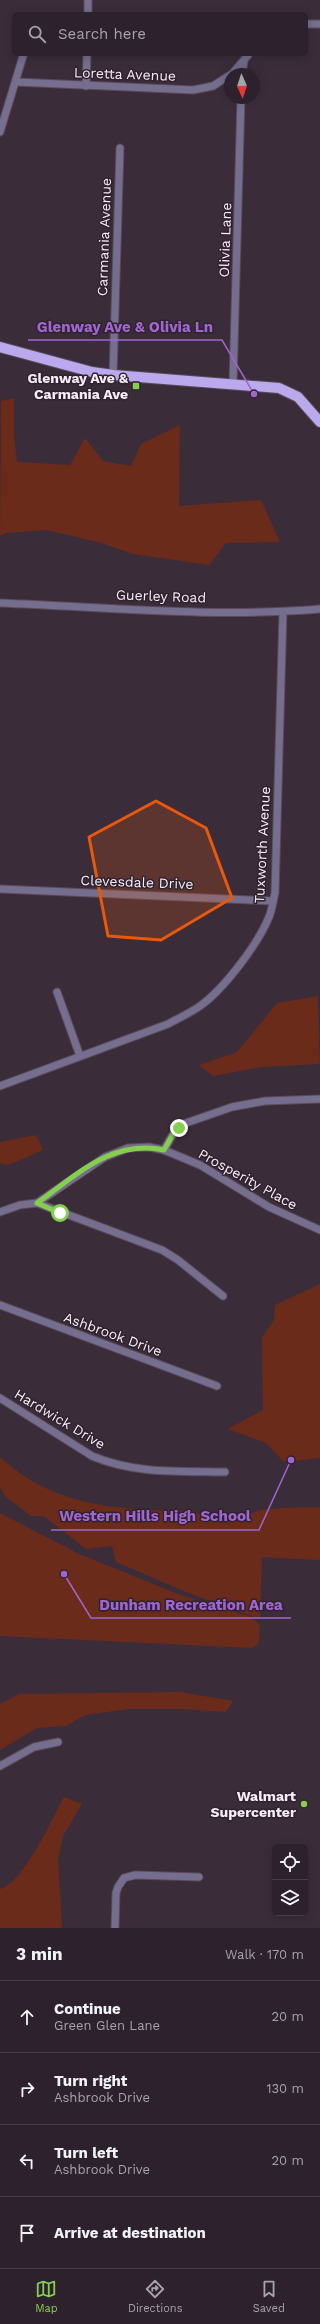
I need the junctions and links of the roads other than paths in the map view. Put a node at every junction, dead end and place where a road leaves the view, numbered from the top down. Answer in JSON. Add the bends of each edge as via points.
{"nodes":[{"id":1,"x":88,"y":0,"type":"edge"},
{"id":2,"x":88,"y":12,"type":"edge"},
{"id":3,"x":308,"y":24,"type":"edge"},
{"id":4,"x":320,"y":24,"type":"edge"},
{"id":5,"x":23,"y":56,"type":"dead end"},
{"id":6,"x":87,"y":56,"type":"edge"},
{"id":7,"x":247,"y":56,"type":"edge"},
{"id":8,"x":244,"y":60,"type":"junction"},
{"id":9,"x":237,"y":68,"type":"edge"},
{"id":10,"x":243,"y":68,"type":"edge"},
{"id":11,"x":224,"y":79,"type":"edge"},
{"id":12,"x":16,"y":82,"type":"junction"},
{"id":13,"x":86,"y":86,"type":"junction"},
{"id":14,"x":242,"y":104,"type":"edge"},
{"id":15,"x":0,"y":132,"type":"edge"},
{"id":16,"x":120,"y":148,"type":"dead end"},
{"id":17,"x":0,"y":347,"type":"edge"},
{"id":18,"x":113,"y":375,"type":"junction"},
{"id":19,"x":234,"y":383,"type":"junction"},
{"id":20,"x":320,"y":422,"type":"edge"},
{"id":21,"x":0,"y":603,"type":"edge"},
{"id":22,"x":320,"y":609,"type":"edge"},
{"id":23,"x":283,"y":612,"type":"junction"},
{"id":24,"x":0,"y":889,"type":"edge"},
{"id":25,"x":273,"y":900,"type":"junction"},
{"id":26,"x":57,"y":992,"type":"dead end"},
{"id":27,"x":80,"y":1056,"type":"junction"},
{"id":28,"x":0,"y":1086,"type":"edge"},
{"id":29,"x":320,"y":1099,"type":"edge"},
{"id":30,"x":164,"y":1150,"type":"junction"},
{"id":31,"x":37,"y":1203,"type":"junction"},
{"id":32,"x":0,"y":1212,"type":"edge"},
{"id":33,"x":320,"y":1230,"type":"edge"},
{"id":34,"x":223,"y":1296,"type":"dead end"},
{"id":35,"x":1,"y":1308,"type":"edge"},
{"id":36,"x":217,"y":1386,"type":"dead end"},
{"id":37,"x":0,"y":1398,"type":"edge"},
{"id":38,"x":225,"y":1472,"type":"dead end"},
{"id":39,"x":58,"y":1742,"type":"dead end"},
{"id":40,"x":0,"y":1766,"type":"edge"},
{"id":41,"x":199,"y":1877,"type":"dead end"},
{"id":42,"x":115,"y":1928,"type":"edge"}],
"edges":[{"from":1,"to":2,"type":"street"},
{"from":3,"to":4,"type":"street"},
{"from":5,"to":12,"type":"street"},
{"from":6,"to":13,"type":"street"},
{"from":7,"to":8,"type":"street","name":"Loretta Avenue"},
{"from":8,"to":9,"type":"street","name":"Loretta Avenue"},
{"from":8,"to":10,"type":"street"},
{"from":11,"to":13,"type":"street","name":"Loretta Avenue","via":[[212,86],[193,90]]},
{"from":12,"to":13,"type":"street","name":"Loretta Avenue"},
{"from":12,"to":15,"type":"street"},
{"from":14,"to":19,"type":"street","name":"Olivia Lane"},
{"from":16,"to":18,"type":"street","name":"Carmania Avenue"},
{"from":17,"to":18,"type":"main road","via":[[92,372]]},
{"from":18,"to":19,"type":"main road"},
{"from":19,"to":20,"type":"main road","via":[[264,385],[290,392]]},
{"from":21,"to":23,"type":"street","name":"Guerley Road"},
{"from":22,"to":23,"type":"street","name":"Guerley Road"},
{"from":23,"to":25,"type":"street","name":"Tuxworth Avenue"},
{"from":24,"to":25,"type":"street","name":"Clevesdale Drive"},
{"from":25,"to":27,"type":"street","name":"Tuxworth Avenue","via":[[265,926],[229,978],[212,997],[168,1024]]},
{"from":26,"to":27,"type":"street"},
{"from":27,"to":28,"type":"street","name":"Tuxworth Avenue"},
{"from":29,"to":30,"type":"street","via":[[264,1101],[232,1107],[186,1123],[173,1134]]},
{"from":30,"to":31,"type":"street","via":[[149,1147],[119,1151],[89,1167]]},
{"from":30,"to":33,"type":"street","name":"Prosperity Place","via":[[215,1173],[288,1217]]},
{"from":31,"to":32,"type":"street","via":[[20,1205]]},
{"from":31,"to":34,"type":"street","via":[[162,1250]]},
{"from":35,"to":36,"type":"street","name":"Ashbrook Drive"},
{"from":37,"to":38,"type":"street","name":"Hardwick Drive","via":[[105,1461],[140,1470]]},
{"from":39,"to":40,"type":"street","via":[[34,1747]]},
{"from":41,"to":42,"type":"street","via":[[135,1875],[124,1878],[116,1893]]}]}
